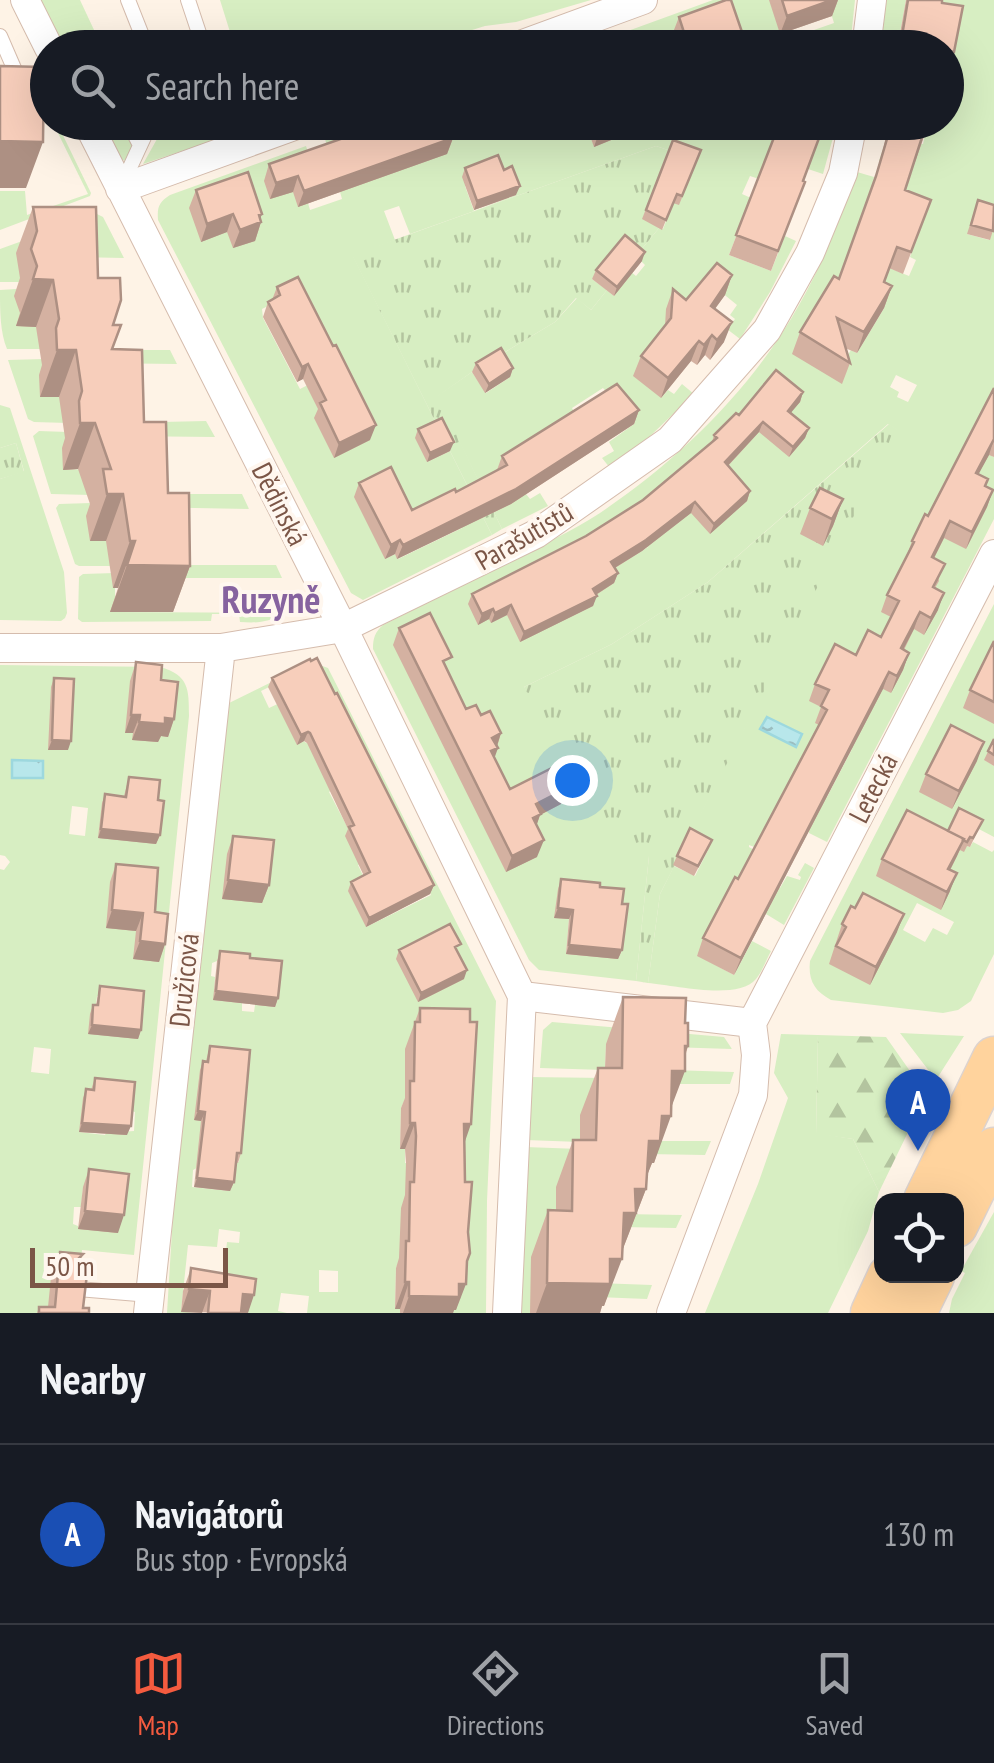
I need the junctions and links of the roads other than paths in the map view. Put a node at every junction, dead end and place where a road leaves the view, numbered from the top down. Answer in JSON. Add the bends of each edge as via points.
{"nodes":[{"id":1,"x":25,"y":0,"type":"edge"},
{"id":2,"x":128,"y":0,"type":"edge"},
{"id":3,"x":188,"y":0,"type":"edge"},
{"id":4,"x":643,"y":0,"type":"edge"},
{"id":5,"x":872,"y":0,"type":"edge"},
{"id":6,"x":40,"y":30,"type":"edge"},
{"id":7,"x":139,"y":30,"type":"edge"},
{"id":8,"x":198,"y":30,"type":"edge"},
{"id":9,"x":561,"y":30,"type":"edge"},
{"id":10,"x":868,"y":30,"type":"edge"},
{"id":11,"x":0,"y":36,"type":"edge"},
{"id":12,"x":30,"y":95,"type":"edge"},
{"id":13,"x":20,"y":96,"type":"junction"},
{"id":14,"x":30,"y":102,"type":"edge"},
{"id":15,"x":96,"y":140,"type":"edge"},
{"id":16,"x":137,"y":140,"type":"edge"},
{"id":17,"x":143,"y":140,"type":"edge"},
{"id":18,"x":256,"y":140,"type":"edge"},
{"id":19,"x":849,"y":140,"type":"edge"},
{"id":20,"x":140,"y":146,"type":"junction"},
{"id":21,"x":120,"y":190,"type":"junction"},
{"id":22,"x":994,"y":554,"type":"edge"},
{"id":23,"x":343,"y":628,"type":"junction"},
{"id":24,"x":0,"y":648,"type":"edge"},
{"id":25,"x":221,"y":648,"type":"junction"},
{"id":26,"x":522,"y":996,"type":"junction"},
{"id":27,"x":752,"y":1023,"type":"junction"},
{"id":28,"x":994,"y":1058,"type":"edge"},
{"id":29,"x":994,"y":1149,"type":"edge"},
{"id":30,"x":928,"y":1193,"type":"edge"},
{"id":31,"x":964,"y":1210,"type":"edge"},
{"id":32,"x":886,"y":1283,"type":"edge"},
{"id":33,"x":930,"y":1283,"type":"edge"},
{"id":34,"x":78,"y":1289,"type":"edge"},
{"id":35,"x":149,"y":1304,"type":"edge"},
{"id":36,"x":507,"y":1313,"type":"edge"},
{"id":37,"x":672,"y":1313,"type":"edge"},
{"id":38,"x":872,"y":1313,"type":"edge"},
{"id":39,"x":915,"y":1313,"type":"edge"}],
"edges":[{"from":1,"to":6,"type":"street"},
{"from":2,"to":7,"type":"lane"},
{"from":3,"to":8,"type":"lane"},
{"from":4,"to":9,"type":"street"},
{"from":5,"to":10,"type":"street"},
{"from":11,"to":13,"type":"lane"},
{"from":12,"to":13,"type":"lane"},
{"from":13,"to":14,"type":"lane"},
{"from":15,"to":21,"type":"street","name":"Dědinská"},
{"from":16,"to":20,"type":"lane"},
{"from":17,"to":20,"type":"lane"},
{"from":18,"to":21,"type":"street"},
{"from":19,"to":23,"type":"street","name":"Parašutistů","via":[[844,173],[810,254],[767,330],[670,440],[536,534]]},
{"from":20,"to":21,"type":"lane"},
{"from":21,"to":23,"type":"street","name":"Dědinská"},
{"from":22,"to":27,"type":"street","name":"Letecká"},
{"from":23,"to":25,"type":"street","name":"Parašutistů"},
{"from":23,"to":26,"type":"street","name":"Dědinská"},
{"from":24,"to":25,"type":"street","name":"Parašutistů"},
{"from":25,"to":35,"type":"street","name":"Družicová"},
{"from":26,"to":27,"type":"street"},
{"from":26,"to":36,"type":"street"},
{"from":27,"to":37,"type":"street","via":[[753,1095]]},
{"from":28,"to":30,"type":"main road"},
{"from":29,"to":31,"type":"main road"},
{"from":32,"to":38,"type":"main road"},
{"from":33,"to":39,"type":"main road"},
{"from":34,"to":35,"type":"lane"}]}
